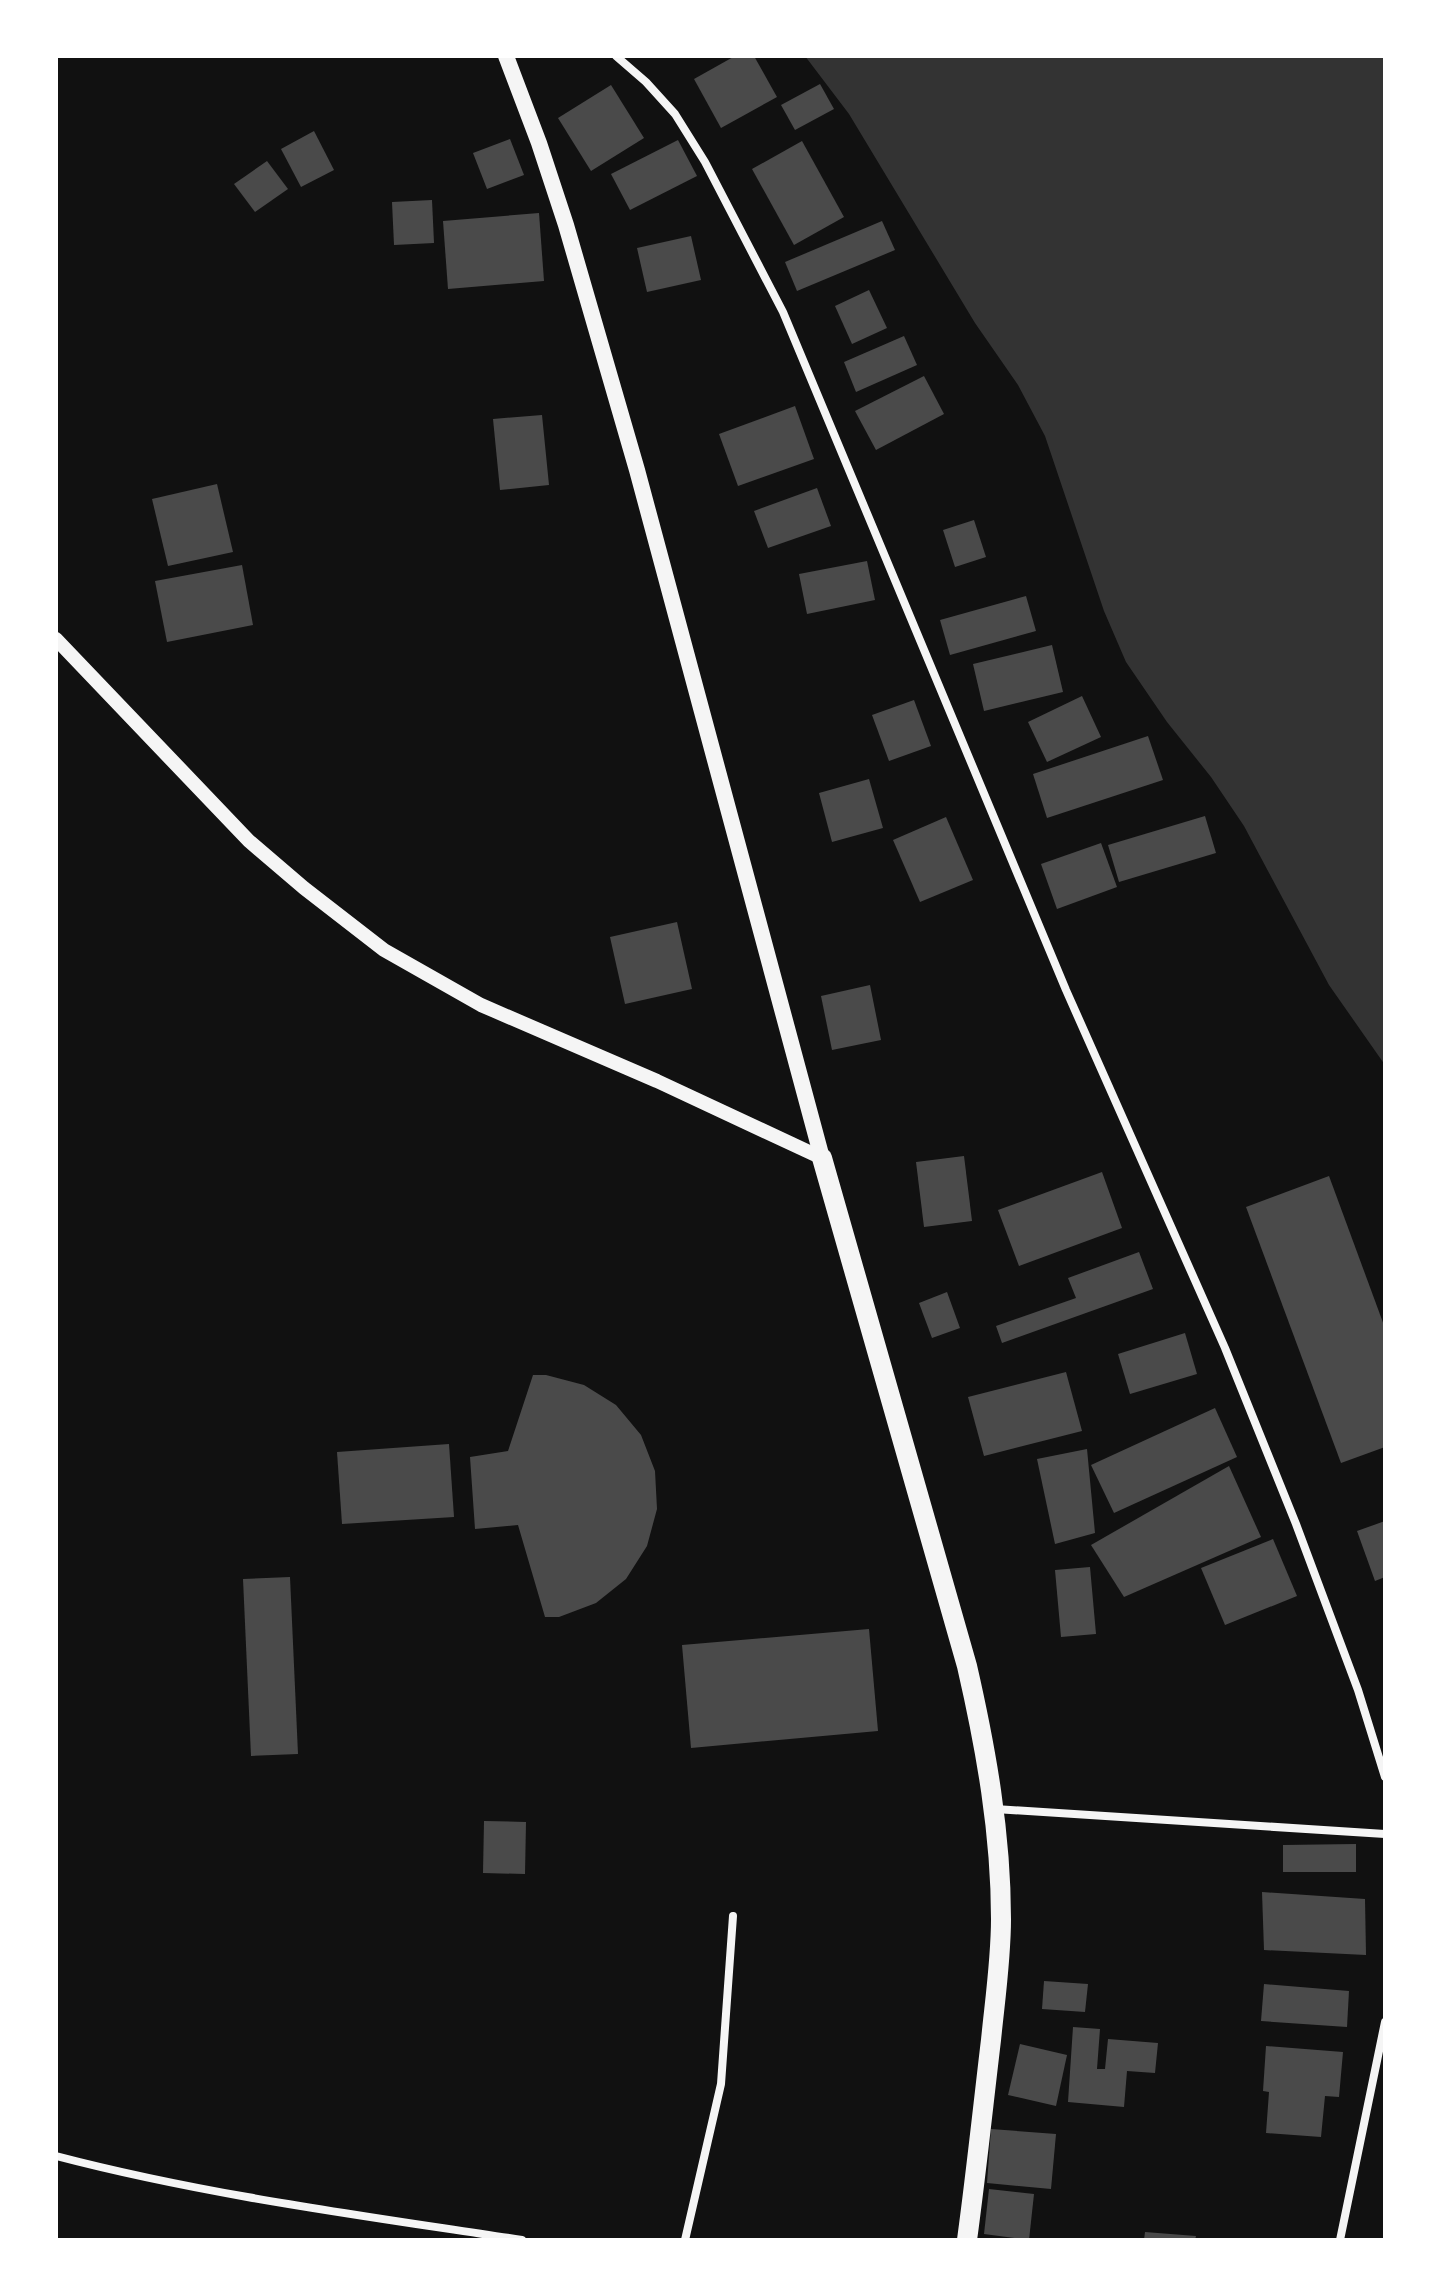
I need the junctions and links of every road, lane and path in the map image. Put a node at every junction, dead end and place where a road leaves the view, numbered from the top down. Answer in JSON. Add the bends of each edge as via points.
{"nodes":[{"id":1,"x":506,"y":56,"type":"edge"},
{"id":2,"x":616,"y":56,"type":"edge"},
{"id":3,"x":56,"y":639,"type":"edge"},
{"id":4,"x":822,"y":1158,"type":"junction"},
{"id":5,"x":1385,"y":1777,"type":"edge"},
{"id":6,"x":994,"y":1809,"type":"junction"},
{"id":7,"x":1385,"y":1834,"type":"edge"},
{"id":8,"x":733,"y":1916,"type":"dead end"},
{"id":9,"x":1385,"y":2022,"type":"edge"},
{"id":10,"x":56,"y":2156,"type":"edge"},
{"id":11,"x":522,"y":2240,"type":"edge"},
{"id":12,"x":685,"y":2240,"type":"edge"},
{"id":13,"x":967,"y":2240,"type":"edge"},
{"id":14,"x":1340,"y":2240,"type":"edge"}],
"edges":[{"from":1,"to":4,"type":"main road","via":[[566,225],[633,454]]},
{"from":2,"to":5,"type":"street","via":[[675,114],[783,312],[1066,990],[1231,1363],[1358,1690]]},
{"from":3,"to":4,"type":"street","via":[[249,841],[384,950],[481,1005]]},
{"from":4,"to":6,"type":"main road","via":[[967,1666]]},
{"from":6,"to":7,"type":"street"},
{"from":6,"to":13,"type":"main road","via":[[1001,1921]]},
{"from":8,"to":12,"type":"street","via":[[721,2084]]},
{"from":9,"to":14,"type":"street"},
{"from":10,"to":11,"type":"street","via":[[145,2178]]}]}
